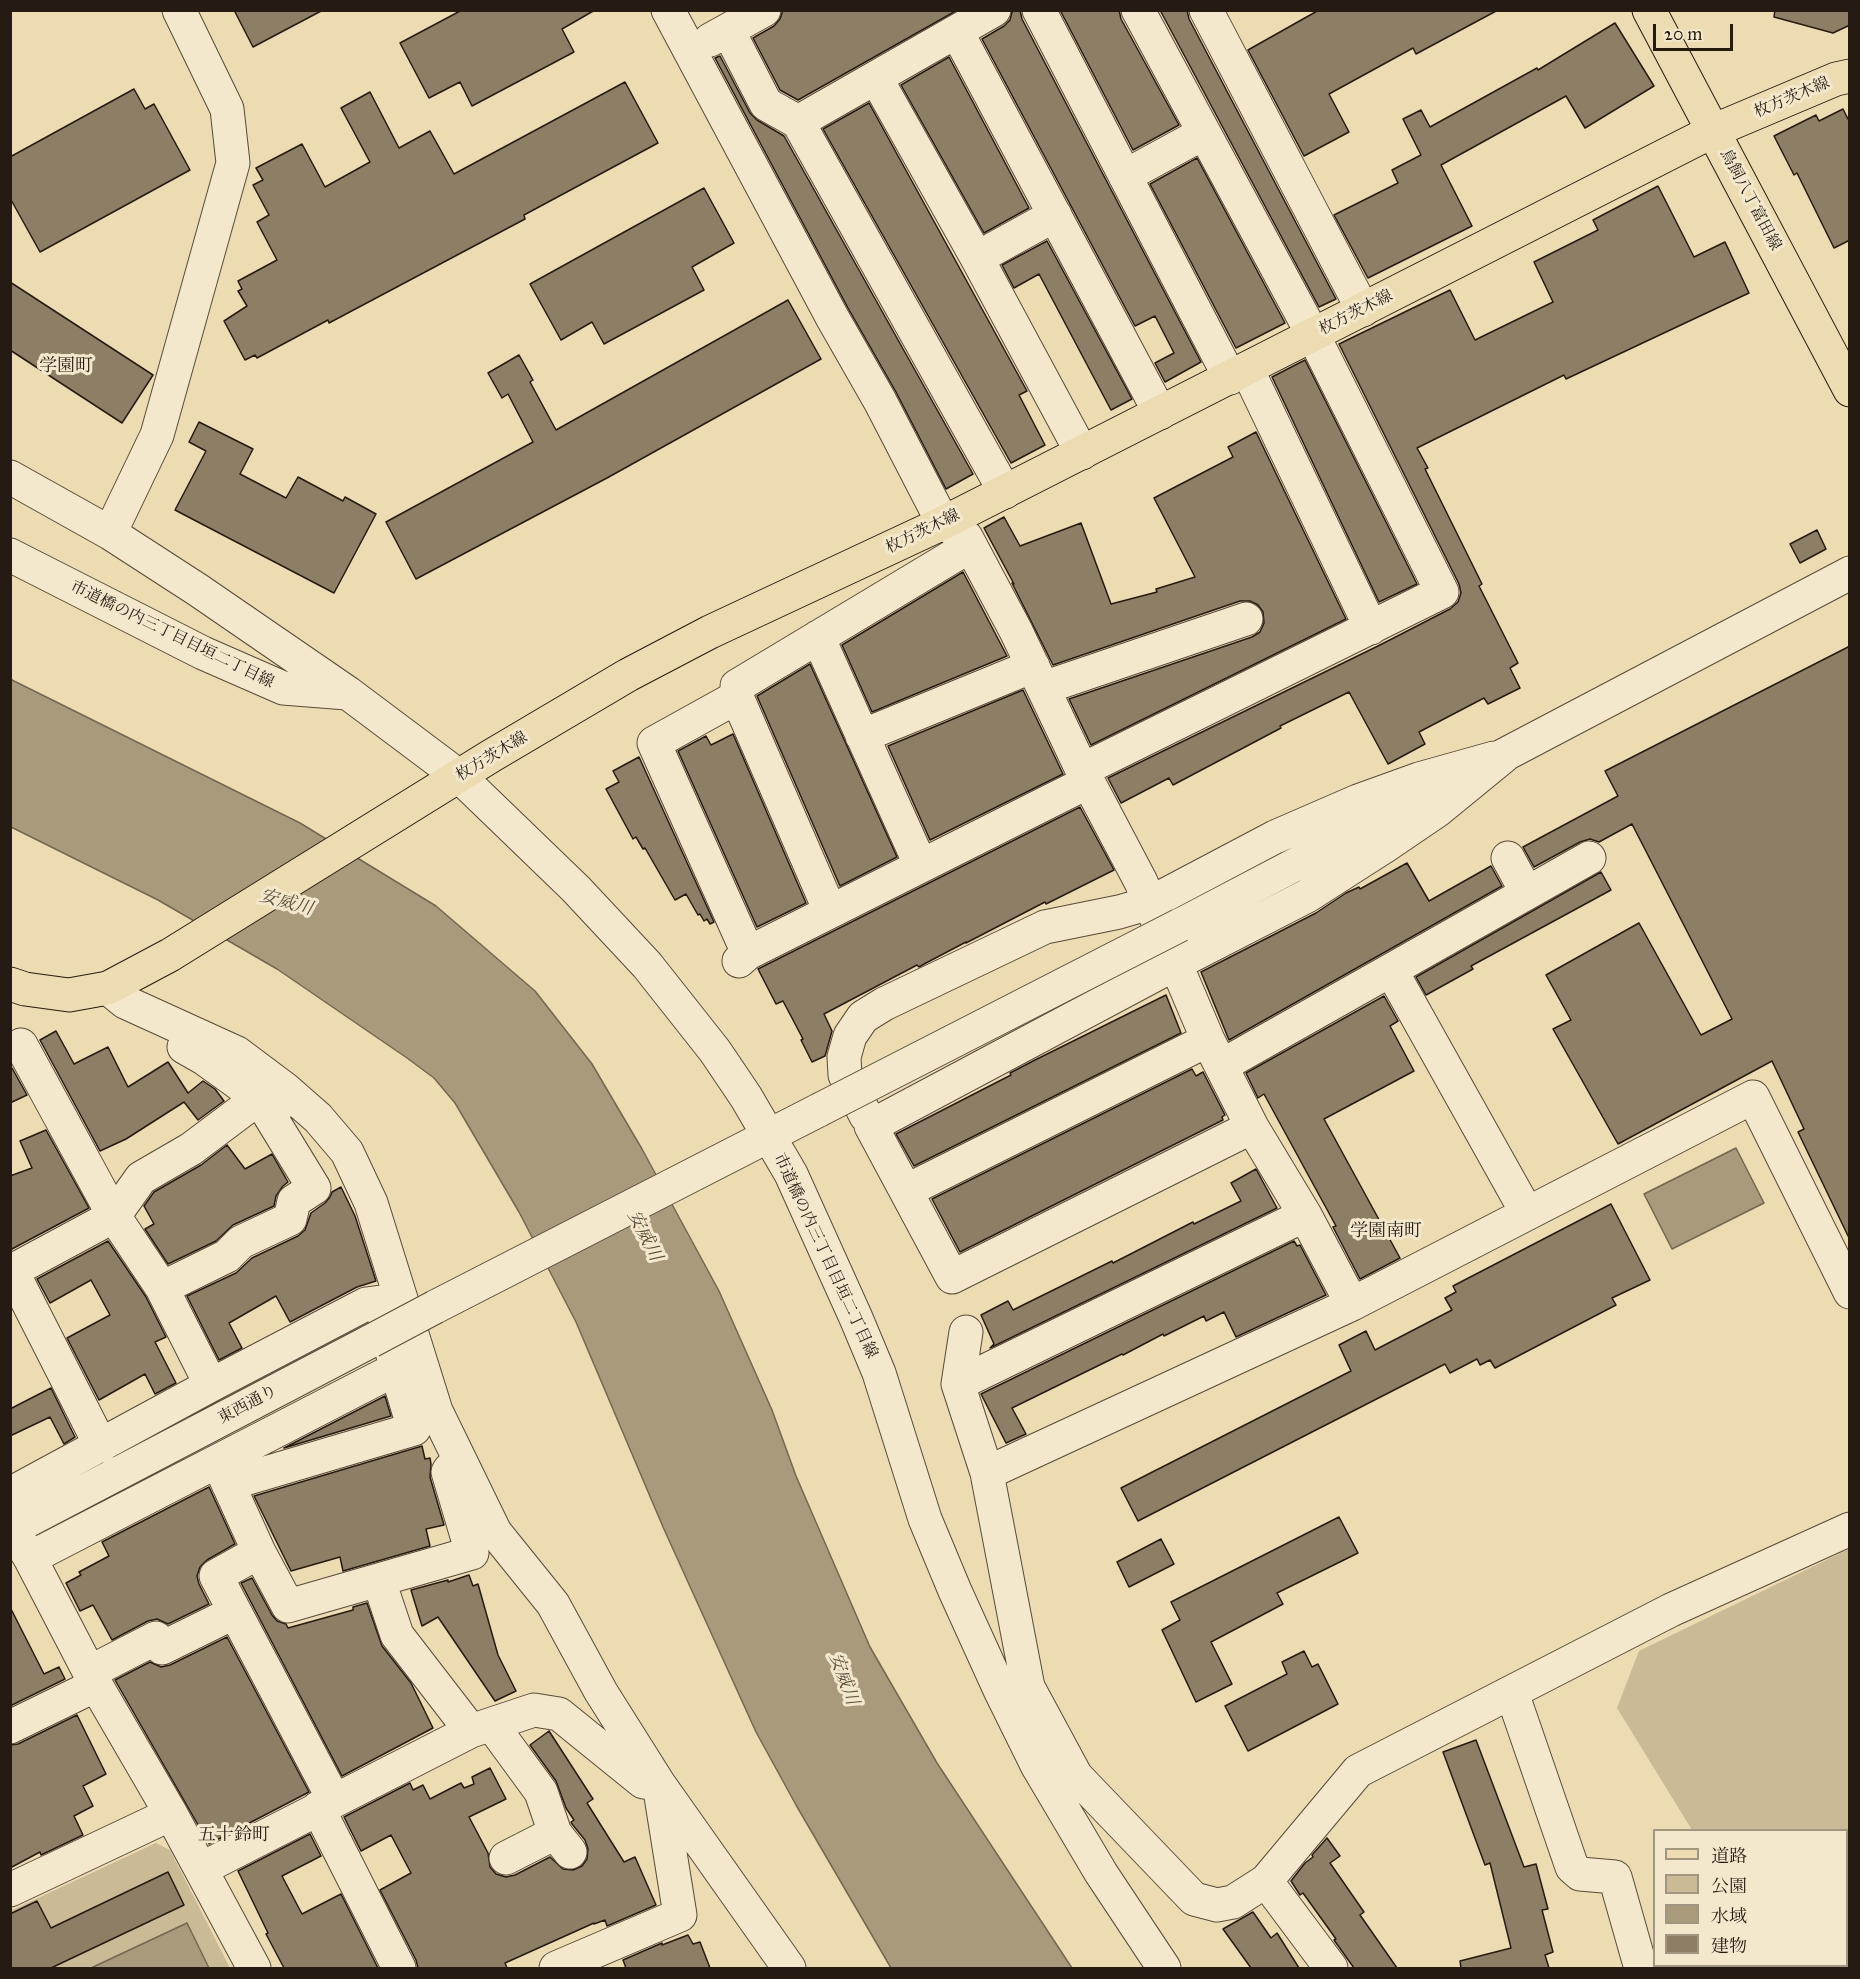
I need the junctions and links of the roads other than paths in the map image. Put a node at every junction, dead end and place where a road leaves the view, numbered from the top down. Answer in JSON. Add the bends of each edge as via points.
{"nodes":[{"id":1,"x":179,"y":10,"type":"edge"},
{"id":2,"x":668,"y":10,"type":"edge"},
{"id":3,"x":764,"y":10,"type":"edge"},
{"id":4,"x":994,"y":10,"type":"edge"},
{"id":5,"x":1039,"y":10,"type":"edge"},
{"id":6,"x":1138,"y":10,"type":"edge"},
{"id":7,"x":1206,"y":10,"type":"edge"},
{"id":8,"x":1649,"y":10,"type":"edge"},
{"id":9,"x":728,"y":30,"type":"junction"},
{"id":10,"x":957,"y":32,"type":"junction"},
{"id":11,"x":690,"y":51,"type":"junction"},
{"id":12,"x":1850,"y":76,"type":"edge"},
{"id":13,"x":876,"y":78,"type":"junction"},
{"id":14,"x":798,"y":122,"type":"junction"},
{"id":15,"x":1713,"y":131,"type":"junction"},
{"id":16,"x":1204,"y":133,"type":"junction"},
{"id":17,"x":1125,"y":176,"type":"junction"},
{"id":18,"x":1055,"y":215,"type":"junction"},
{"id":19,"x":977,"y":258,"type":"junction"},
{"id":20,"x":1363,"y":310,"type":"junction"},
{"id":21,"x":1313,"y":335,"type":"junction"},
{"id":22,"x":1238,"y":373,"type":"junction"},
{"id":23,"x":1850,"y":390,"type":"edge"},
{"id":24,"x":1160,"y":413,"type":"junction"},
{"id":25,"x":1082,"y":453,"type":"junction"},
{"id":26,"x":10,"y":477,"type":"edge"},
{"id":27,"x":1005,"y":492,"type":"junction"},
{"id":28,"x":943,"y":523,"type":"junction"},
{"id":29,"x":110,"y":533,"type":"junction"},
{"id":30,"x":970,"y":546,"type":"junction"},
{"id":31,"x":10,"y":555,"type":"edge"},
{"id":32,"x":1850,"y":573,"type":"edge"},
{"id":33,"x":1246,"y":620,"type":"dead end"},
{"id":34,"x":1371,"y":628,"type":"junction"},
{"id":35,"x":818,"y":637,"type":"junction"},
{"id":36,"x":1038,"y":677,"type":"junction"},
{"id":37,"x":348,"y":693,"type":"junction"},
{"id":38,"x":737,"y":697,"type":"junction"},
{"id":39,"x":862,"y":736,"type":"junction"},
{"id":40,"x":1504,"y":756,"type":"junction"},
{"id":41,"x":1085,"y":776,"type":"junction"},
{"id":42,"x":460,"y":777,"type":"junction"},
{"id":43,"x":1508,"y":858,"type":"dead end"},
{"id":44,"x":1589,"y":858,"type":"dead end"},
{"id":45,"x":921,"y":866,"type":"junction"},
{"id":46,"x":1527,"y":893,"type":"junction"},
{"id":47,"x":1150,"y":903,"type":"junction"},
{"id":48,"x":830,"y":911,"type":"junction"},
{"id":49,"x":1174,"y":964,"type":"junction"},
{"id":50,"x":1391,"y":970,"type":"junction"},
{"id":51,"x":10,"y":984,"type":"edge"},
{"id":52,"x":121,"y":997,"type":"junction"},
{"id":53,"x":21,"y":1045,"type":"dead end"},
{"id":54,"x":1215,"y":1053,"type":"junction"},
{"id":55,"x":259,"y":1098,"type":"junction"},
{"id":56,"x":871,"y":1125,"type":"junction"},
{"id":57,"x":1252,"y":1127,"type":"junction"},
{"id":58,"x":757,"y":1142,"type":"junction"},
{"id":59,"x":347,"y":1152,"type":"junction"},
{"id":60,"x":906,"y":1191,"type":"junction"},
{"id":61,"x":1527,"y":1213,"type":"junction"},
{"id":62,"x":1305,"y":1215,"type":"junction"},
{"id":63,"x":114,"y":1216,"type":"junction"},
{"id":64,"x":11,"y":1271,"type":"edge"},
{"id":65,"x":162,"y":1287,"type":"junction"},
{"id":66,"x":1850,"y":1292,"type":"edge"},
{"id":67,"x":1352,"y":1304,"type":"junction"},
{"id":68,"x":966,"y":1332,"type":"dead end"},
{"id":69,"x":408,"y":1367,"type":"junction"},
{"id":70,"x":958,"y":1384,"type":"junction"},
{"id":71,"x":211,"y":1385,"type":"junction"},
{"id":72,"x":100,"y":1446,"type":"junction"},
{"id":73,"x":460,"y":1459,"type":"junction"},
{"id":74,"x":223,"y":1473,"type":"junction"},
{"id":75,"x":987,"y":1473,"type":"junction"},
{"id":76,"x":10,"y":1494,"type":"edge"},
{"id":77,"x":12,"y":1528,"type":"edge"},
{"id":78,"x":1850,"y":1529,"type":"edge"},
{"id":79,"x":259,"y":1552,"type":"junction"},
{"id":80,"x":30,"y":1558,"type":"junction"},
{"id":81,"x":379,"y":1581,"type":"junction"},
{"id":82,"x":235,"y":1612,"type":"junction"},
{"id":83,"x":93,"y":1679,"type":"junction"},
{"id":84,"x":1512,"y":1693,"type":"junction"},
{"id":85,"x":10,"y":1727,"type":"edge"},
{"id":86,"x":482,"y":1728,"type":"junction"},
{"id":87,"x":1036,"y":1731,"type":"junction"},
{"id":88,"x":659,"y":1784,"type":"junction"},
{"id":89,"x":326,"y":1804,"type":"junction"},
{"id":90,"x":171,"y":1814,"type":"junction"},
{"id":91,"x":506,"y":1858,"type":"dead end"},
{"id":92,"x":201,"y":1869,"type":"junction"},
{"id":93,"x":1266,"y":1881,"type":"junction"},
{"id":94,"x":10,"y":1890,"type":"edge"},
{"id":95,"x":254,"y":1968,"type":"edge"},
{"id":96,"x":399,"y":1968,"type":"edge"},
{"id":97,"x":556,"y":1968,"type":"edge"},
{"id":98,"x":789,"y":1968,"type":"edge"},
{"id":99,"x":1164,"y":1968,"type":"edge"},
{"id":100,"x":1331,"y":1968,"type":"edge"},
{"id":101,"x":1659,"y":1968,"type":"edge"}],
"edges":[{"from":1,"to":29,"type":"street","via":[[227,109],[232,164],[157,435]]},
{"from":2,"to":11,"type":"street"},
{"from":3,"to":9,"type":"street"},
{"from":4,"to":10,"type":"street"},
{"from":5,"to":17,"type":"street"},
{"from":6,"to":16,"type":"street"},
{"from":7,"to":20,"type":"street"},
{"from":8,"to":15,"type":"main road","name":"鳥飼八丁富田線"},
{"from":9,"to":11,"type":"street"},
{"from":9,"to":14,"type":"street","via":[[766,104]]},
{"from":10,"to":13,"type":"street"},
{"from":10,"to":18,"type":"street"},
{"from":11,"to":28,"type":"street"},
{"from":12,"to":15,"type":"main road","name":"枚方茨木線"},
{"from":13,"to":14,"type":"street"},
{"from":13,"to":19,"type":"street"},
{"from":14,"to":27,"type":"street"},
{"from":15,"to":20,"type":"main road","name":"枚方茨木線"},
{"from":15,"to":23,"type":"main road","name":"鳥飼八丁富田線"},
{"from":16,"to":17,"type":"street"},
{"from":16,"to":21,"type":"street"},
{"from":17,"to":22,"type":"street"},
{"from":18,"to":19,"type":"street"},
{"from":18,"to":24,"type":"street"},
{"from":19,"to":25,"type":"street"},
{"from":20,"to":21,"type":"main road","name":"枚方茨木線"},
{"from":21,"to":22,"type":"main road","name":"枚方茨木線"},
{"from":21,"to":34,"type":"street","via":[[1442,592]]},
{"from":22,"to":24,"type":"main road","name":"枚方茨木線"},
{"from":22,"to":34,"type":"street"},
{"from":24,"to":25,"type":"main road","name":"枚方茨木線"},
{"from":25,"to":27,"type":"main road","name":"枚方茨木線"},
{"from":26,"to":29,"type":"street"},
{"from":27,"to":28,"type":"main road","name":"枚方茨木線"},
{"from":28,"to":30,"type":"street","via":[[966,537]]},
{"from":28,"to":42,"type":"main road","name":"枚方茨木線","via":[[679,648]]},
{"from":29,"to":37,"type":"street"},
{"from":30,"to":35,"type":"street"},
{"from":30,"to":36,"type":"street"},
{"from":31,"to":37,"type":"street","name":"市道橋の内三丁目目垣二丁目線","via":[[203,653],[283,688]]},
{"from":32,"to":40,"type":"street"},
{"from":33,"to":36,"type":"street"},
{"from":34,"to":41,"type":"street"},
{"from":35,"to":38,"type":"street","via":[[737,686]]},
{"from":35,"to":39,"type":"street"},
{"from":36,"to":39,"type":"street"},
{"from":36,"to":41,"type":"street"},
{"from":37,"to":42,"type":"street","name":"市道橋の内三丁目目垣二丁目線"},
{"from":38,"to":48,"type":"street"},
{"from":38,"to":48,"type":"street","via":[[654,743],[743,957]]},
{"from":39,"to":45,"type":"street"},
{"from":40,"to":47,"type":"street","via":[[1419,779],[1358,801],[1275,837]]},
{"from":40,"to":49,"type":"street","via":[[1438,810],[1307,896]]},
{"from":40,"to":58,"type":"street","name":"東西通り","bridge":true},
{"from":41,"to":45,"type":"street"},
{"from":41,"to":47,"type":"street"},
{"from":42,"to":52,"type":"main road","name":"枚方茨木線","via":[[170,955]]},
{"from":42,"to":58,"type":"street","name":"市道橋の内三丁目目垣二丁目線","via":[[576,889],[647,965],[690,998],[715,1051],[746,1097]]},
{"from":43,"to":46,"type":"street"},
{"from":44,"to":46,"type":"street"},
{"from":45,"to":48,"type":"street"},
{"from":46,"to":50,"type":"street"},
{"from":47,"to":49,"type":"street"},
{"from":47,"to":56,"type":"street","via":[[1045,927],[863,1017],[849,1036],[845,1074]]},
{"from":49,"to":54,"type":"street"},
{"from":49,"to":56,"type":"street"},
{"from":50,"to":54,"type":"street"},
{"from":50,"to":61,"type":"street"},
{"from":51,"to":52,"type":"main road","name":"枚方茨木線","via":[[69,996]]},
{"from":52,"to":55,"type":"street","via":[[147,1027],[205,1059]]},
{"from":52,"to":59,"type":"street","via":[[237,1053],[318,1118]]},
{"from":53,"to":63,"type":"street"},
{"from":54,"to":57,"type":"street"},
{"from":54,"to":60,"type":"street"},
{"from":55,"to":59,"type":"street","via":[[294,1126],[322,1159]]},
{"from":55,"to":63,"type":"street","via":[[191,1149],[141,1178]]},
{"from":55,"to":65,"type":"street","via":[[314,1188],[294,1201],[290,1219],[241,1242],[227,1256]]},
{"from":56,"to":60,"type":"street"},
{"from":57,"to":60,"type":"street","via":[[952,1277]]},
{"from":57,"to":62,"type":"street"},
{"from":58,"to":77,"type":"street","name":"東西通り","bridge":true},
{"from":58,"to":87,"type":"street","name":"市道橋の内三丁目目垣二丁目線","via":[[791,1174],[879,1373],[925,1519],[955,1591]]},
{"from":59,"to":69,"type":"street","via":[[371,1203]]},
{"from":61,"to":66,"type":"street","via":[[1753,1097]]},
{"from":61,"to":67,"type":"street"},
{"from":62,"to":67,"type":"street"},
{"from":62,"to":70,"type":"street"},
{"from":63,"to":64,"type":"street"},
{"from":63,"to":65,"type":"street"},
{"from":64,"to":72,"type":"street"},
{"from":65,"to":71,"type":"street"},
{"from":67,"to":75,"type":"street"},
{"from":68,"to":70,"type":"street"},
{"from":69,"to":71,"type":"street","via":[[381,1302],[366,1304]]},
{"from":69,"to":73,"type":"street"},
{"from":69,"to":74,"type":"street"},
{"from":69,"to":74,"type":"street","via":[[414,1429]]},
{"from":70,"to":75,"type":"street"},
{"from":71,"to":72,"type":"street"},
{"from":72,"to":76,"type":"street"},
{"from":73,"to":81,"type":"street","via":[[448,1472],[472,1553]]},
{"from":73,"to":88,"type":"street","via":[[495,1532],[553,1604],[601,1692]]},
{"from":74,"to":79,"type":"street"},
{"from":74,"to":80,"type":"street"},
{"from":75,"to":87,"type":"street"},
{"from":77,"to":80,"type":"street"},
{"from":78,"to":84,"type":"street","via":[[1671,1610]]},
{"from":79,"to":81,"type":"street","via":[[288,1606]]},
{"from":79,"to":82,"type":"street","via":[[216,1576]]},
{"from":80,"to":83,"type":"street"},
{"from":81,"to":86,"type":"street","via":[[397,1635]]},
{"from":82,"to":83,"type":"street","via":[[162,1648],[156,1638]]},
{"from":82,"to":89,"type":"street"},
{"from":83,"to":85,"type":"street"},
{"from":83,"to":90,"type":"street"},
{"from":84,"to":93,"type":"street","via":[[1358,1771]]},
{"from":84,"to":101,"type":"street","via":[[1572,1867],[1580,1874],[1614,1877],[1640,1965]]},
{"from":86,"to":88,"type":"street","via":[[534,1710],[559,1714],[643,1782]]},
{"from":86,"to":89,"type":"street"},
{"from":86,"to":91,"type":"street","via":[[541,1792],[562,1843]]},
{"from":87,"to":93,"type":"street","via":[[1194,1899],[1217,1905],[1233,1902]]},
{"from":87,"to":99,"type":"street","name":"市道橋の内三丁目目垣二丁目線","via":[[1037,1765],[1101,1874]]},
{"from":88,"to":97,"type":"street","via":[[680,1915]]},
{"from":88,"to":98,"type":"street"},
{"from":89,"to":92,"type":"street"},
{"from":89,"to":96,"type":"street"},
{"from":90,"to":92,"type":"street"},
{"from":90,"to":94,"type":"street"},
{"from":92,"to":95,"type":"street"},
{"from":93,"to":100,"type":"street"}]}
